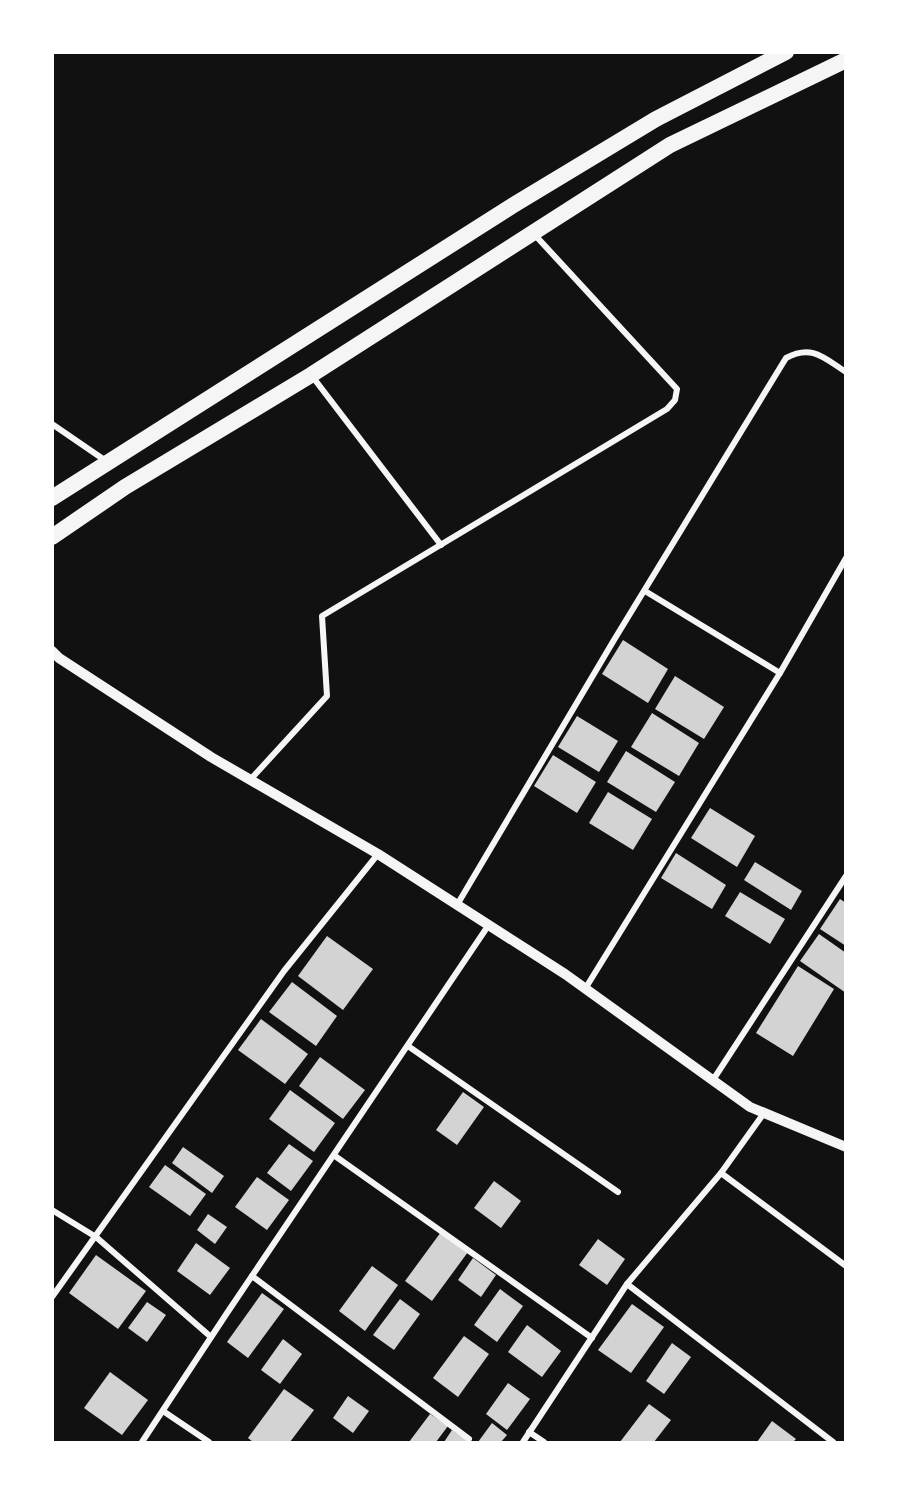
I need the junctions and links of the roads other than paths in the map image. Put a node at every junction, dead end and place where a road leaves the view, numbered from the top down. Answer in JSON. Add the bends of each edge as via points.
{"nodes":[{"id":1,"x":786,"y":52,"type":"edge"},
{"id":2,"x":846,"y":60,"type":"edge"},
{"id":3,"x":532,"y":232,"type":"junction"},
{"id":4,"x":846,"y":372,"type":"edge"},
{"id":5,"x":311,"y":375,"type":"junction"},
{"id":6,"x":52,"y":424,"type":"edge"},
{"id":7,"x":107,"y":461,"type":"junction"},
{"id":8,"x":52,"y":498,"type":"edge"},
{"id":9,"x":52,"y":537,"type":"edge"},
{"id":10,"x":441,"y":545,"type":"junction"},
{"id":11,"x":846,"y":558,"type":"edge"},
{"id":12,"x":645,"y":591,"type":"junction"},
{"id":13,"x":52,"y":651,"type":"edge"},
{"id":14,"x":780,"y":673,"type":"junction"},
{"id":15,"x":250,"y":780,"type":"junction"},
{"id":16,"x":378,"y":854,"type":"junction"},
{"id":17,"x":846,"y":876,"type":"edge"},
{"id":18,"x":457,"y":905,"type":"junction"},
{"id":19,"x":488,"y":926,"type":"junction"},
{"id":20,"x":585,"y":989,"type":"junction"},
{"id":21,"x":408,"y":1046,"type":"junction"},
{"id":22,"x":713,"y":1080,"type":"junction"},
{"id":23,"x":764,"y":1113,"type":"junction"},
{"id":24,"x":846,"y":1147,"type":"edge"},
{"id":25,"x":335,"y":1156,"type":"junction"},
{"id":26,"x":721,"y":1173,"type":"junction"},
{"id":27,"x":618,"y":1192,"type":"dead end"},
{"id":28,"x":52,"y":1210,"type":"edge"},
{"id":29,"x":96,"y":1237,"type":"junction"},
{"id":30,"x":846,"y":1266,"type":"edge"},
{"id":31,"x":252,"y":1276,"type":"junction"},
{"id":32,"x":627,"y":1284,"type":"junction"},
{"id":33,"x":52,"y":1297,"type":"edge"},
{"id":34,"x":211,"y":1337,"type":"junction"},
{"id":35,"x":592,"y":1338,"type":"junction"},
{"id":36,"x":163,"y":1411,"type":"junction"},
{"id":37,"x":530,"y":1432,"type":"junction"},
{"id":38,"x":469,"y":1439,"type":"dead end"},
{"id":39,"x":142,"y":1443,"type":"edge"},
{"id":40,"x":209,"y":1443,"type":"edge"},
{"id":41,"x":523,"y":1443,"type":"edge"},
{"id":42,"x":544,"y":1443,"type":"edge"},
{"id":43,"x":833,"y":1443,"type":"edge"}],
"edges":[{"from":1,"to":7,"type":"highway","via":[[656,119]]},
{"from":2,"to":3,"type":"highway","via":[[670,145]]},
{"from":3,"to":5,"type":"highway"},
{"from":3,"to":10,"type":"street","via":[[677,390],[675,400],[667,410]]},
{"from":4,"to":12,"type":"street","via":[[817,353],[799,351],[786,358]]},
{"from":5,"to":9,"type":"highway","via":[[125,487]]},
{"from":5,"to":10,"type":"street"},
{"from":6,"to":7,"type":"street"},
{"from":7,"to":8,"type":"highway"},
{"from":10,"to":15,"type":"street","via":[[322,616],[327,696]]},
{"from":11,"to":14,"type":"street"},
{"from":12,"to":14,"type":"street"},
{"from":12,"to":18,"type":"street"},
{"from":13,"to":15,"type":"street"},
{"from":14,"to":20,"type":"street"},
{"from":15,"to":16,"type":"street"},
{"from":16,"to":18,"type":"street"},
{"from":16,"to":29,"type":"street","via":[[284,971]]},
{"from":17,"to":22,"type":"street"},
{"from":18,"to":19,"type":"street"},
{"from":19,"to":20,"type":"street"},
{"from":19,"to":21,"type":"street"},
{"from":20,"to":22,"type":"street"},
{"from":21,"to":25,"type":"street"},
{"from":21,"to":27,"type":"street"},
{"from":22,"to":23,"type":"street"},
{"from":23,"to":24,"type":"street"},
{"from":23,"to":26,"type":"street"},
{"from":25,"to":31,"type":"street"},
{"from":25,"to":35,"type":"street"},
{"from":26,"to":30,"type":"street"},
{"from":26,"to":32,"type":"street"},
{"from":28,"to":29,"type":"street"},
{"from":29,"to":33,"type":"street"},
{"from":29,"to":34,"type":"street"},
{"from":31,"to":34,"type":"street"},
{"from":31,"to":38,"type":"street"},
{"from":32,"to":35,"type":"street"},
{"from":32,"to":43,"type":"street"},
{"from":34,"to":36,"type":"street"},
{"from":35,"to":37,"type":"street"},
{"from":36,"to":39,"type":"street"},
{"from":36,"to":40,"type":"street"},
{"from":37,"to":41,"type":"street"},
{"from":37,"to":42,"type":"street"}]}
